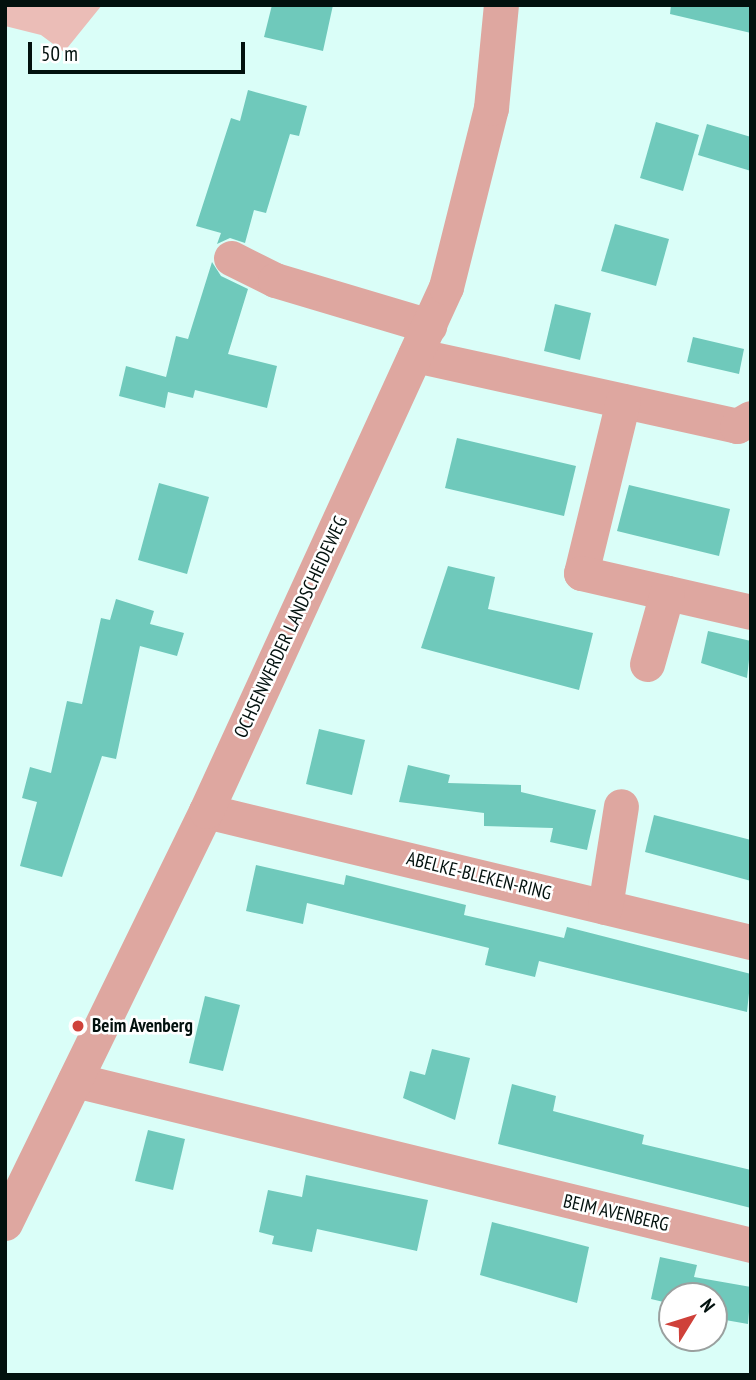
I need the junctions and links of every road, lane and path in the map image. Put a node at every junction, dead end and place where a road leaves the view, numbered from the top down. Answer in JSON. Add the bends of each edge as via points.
{"nodes":[{"id":1,"x":501,"y":5,"type":"edge"},
{"id":2,"x":231,"y":258,"type":"dead end"},
{"id":3,"x":422,"y":341,"type":"junction"},
{"id":4,"x":623,"y":401,"type":"junction"},
{"id":5,"x":751,"y":418,"type":"edge"},
{"id":6,"x":667,"y":593,"type":"junction"},
{"id":7,"x":751,"y":612,"type":"edge"},
{"id":8,"x":647,"y":664,"type":"dead end"},
{"id":9,"x":621,"y":806,"type":"dead end"},
{"id":10,"x":206,"y":811,"type":"junction"},
{"id":11,"x":605,"y":907,"type":"junction"},
{"id":12,"x":751,"y":942,"type":"edge"},
{"id":13,"x":75,"y":1080,"type":"junction"},
{"id":14,"x":5,"y":1223,"type":"edge"},
{"id":15,"x":751,"y":1245,"type":"edge"}],
"edges":[{"from":1,"to":3,"type":"street","name":"OCHSENWERDER LANDSCHEIDEWEG","via":[[491,108],[446,288]]},
{"from":2,"to":3,"type":"street"},
{"from":3,"to":4,"type":"street"},
{"from":3,"to":10,"type":"street","name":"OCHSENWERDER LANDSCHEIDEWEG"},
{"from":4,"to":5,"type":"street","via":[[737,426]]},
{"from":4,"to":6,"type":"street","via":[[582,573]]},
{"from":6,"to":7,"type":"street"},
{"from":6,"to":8,"type":"street"},
{"from":9,"to":11,"type":"street"},
{"from":10,"to":11,"type":"street","name":"ABELKE-BLEKEN-RING"},
{"from":10,"to":13,"type":"street","name":"OCHSENWERDER LANDSCHEIDEWEG"},
{"from":11,"to":12,"type":"street","name":"ABELKE-BLEKEN-RING"},
{"from":13,"to":14,"type":"street","name":"OCHSENWERDER LANDSCHEIDEWEG"},
{"from":13,"to":15,"type":"street","name":"BEIM AVENBERG"}]}
